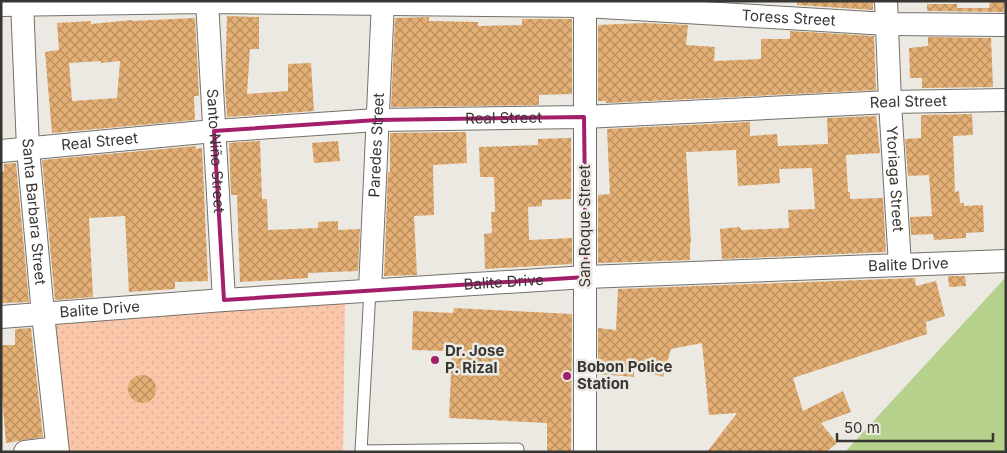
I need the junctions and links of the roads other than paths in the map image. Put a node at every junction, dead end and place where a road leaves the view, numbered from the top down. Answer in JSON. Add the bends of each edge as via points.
{"nodes":[{"id":1,"x":886,"y":1,"type":"edge"},
{"id":2,"x":207,"y":2,"type":"edge"},
{"id":3,"x":382,"y":2,"type":"edge"},
{"id":4,"x":15,"y":4,"type":"edge"},
{"id":5,"x":585,"y":4,"type":"edge"},
{"id":6,"x":888,"y":24,"type":"junction"},
{"id":7,"x":1006,"y":25,"type":"edge"},
{"id":8,"x":1006,"y":100,"type":"edge"},
{"id":9,"x":890,"y":102,"type":"junction"},
{"id":10,"x":584,"y":117,"type":"junction"},
{"id":11,"x":377,"y":120,"type":"junction"},
{"id":12,"x":214,"y":131,"type":"junction"},
{"id":13,"x":28,"y":149,"type":"junction"},
{"id":14,"x":1,"y":152,"type":"edge"},
{"id":15,"x":1006,"y":261,"type":"edge"},
{"id":16,"x":900,"y":265,"type":"junction"},
{"id":17,"x":586,"y":278,"type":"junction"},
{"id":18,"x":370,"y":290,"type":"junction"},
{"id":19,"x":224,"y":300,"type":"junction"},
{"id":20,"x":42,"y":314,"type":"junction"},
{"id":21,"x":1,"y":317,"type":"edge"},
{"id":22,"x":518,"y":449,"type":"dead end"},
{"id":23,"x":57,"y":450,"type":"edge"},
{"id":24,"x":25,"y":452,"type":"edge"},
{"id":25,"x":584,"y":452,"type":"edge"}],
"edges":[{"from":1,"to":6,"type":"street","name":"Ytoriaga Street"},
{"from":2,"to":3,"type":"street","name":"Toress Street"},
{"from":2,"to":4,"type":"street","name":"Toress Street"},
{"from":2,"to":12,"type":"street","name":"Santo Niño Street"},
{"from":3,"to":5,"type":"street","name":"Toress Street"},
{"from":3,"to":11,"type":"street","name":"Paredes Street"},
{"from":4,"to":13,"type":"street","name":"Santa Barbara Street"},
{"from":5,"to":6,"type":"street","name":"Toress Street"},
{"from":5,"to":10,"type":"street","name":"San Roque Street"},
{"from":6,"to":7,"type":"street","name":"Toress Street"},
{"from":6,"to":9,"type":"street","name":"Ytoriaga Street"},
{"from":8,"to":9,"type":"street","name":"Real Street"},
{"from":9,"to":10,"type":"street","name":"Real Street"},
{"from":9,"to":16,"type":"street","name":"Ytoriaga Street"},
{"from":10,"to":11,"type":"street","name":"Real Street"},
{"from":10,"to":17,"type":"street","name":"San Roque Street"},
{"from":11,"to":12,"type":"street","name":"Real Street"},
{"from":11,"to":18,"type":"street","name":"Paredes Street"},
{"from":12,"to":13,"type":"street","name":"Real Street"},
{"from":12,"to":19,"type":"street","name":"Santo Niño Street"},
{"from":13,"to":14,"type":"street","name":"Real Street"},
{"from":13,"to":20,"type":"street","name":"Santa Barbara Street"},
{"from":15,"to":16,"type":"street","name":"Balite Drive"},
{"from":16,"to":17,"type":"street","name":"Balite Drive"},
{"from":17,"to":18,"type":"street","name":"Balite Drive"},
{"from":17,"to":25,"type":"street","name":"San Roque Street"},
{"from":18,"to":19,"type":"street","name":"Balite Drive"},
{"from":18,"to":22,"type":"lane","via":[[361,451]]},
{"from":19,"to":20,"type":"street","name":"Balite Drive"},
{"from":20,"to":21,"type":"street","name":"Balite Drive"},
{"from":20,"to":23,"type":"street","name":"Santa Barbara Street"},
{"from":23,"to":24,"type":"street"}]}
